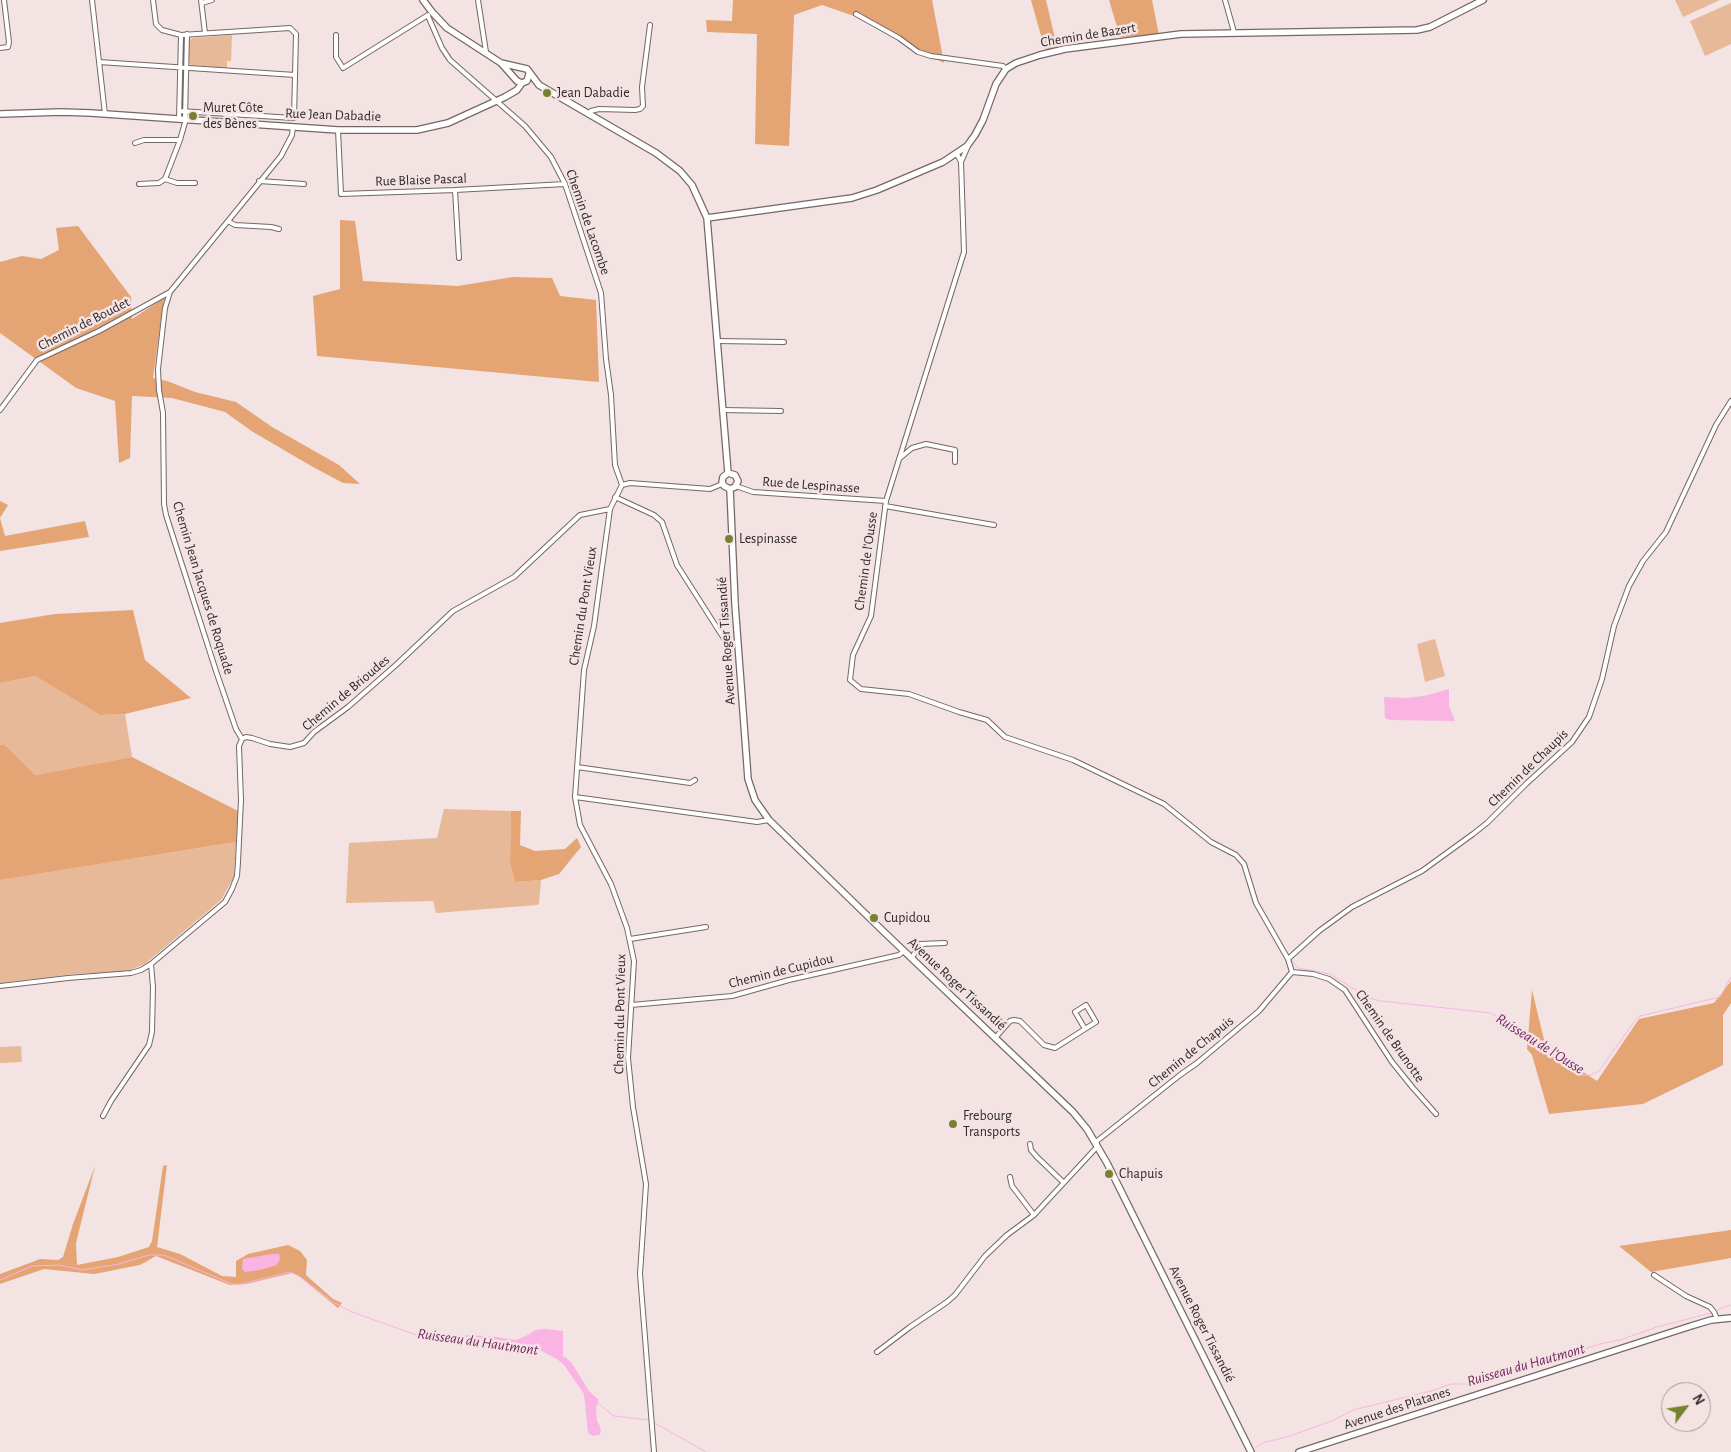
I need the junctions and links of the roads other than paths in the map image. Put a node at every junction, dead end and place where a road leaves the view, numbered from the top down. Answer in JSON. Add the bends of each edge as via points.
{"nodes":[{"id":1,"x":4,"y":0,"type":"edge"},
{"id":2,"x":92,"y":0,"type":"edge"},
{"id":3,"x":153,"y":0,"type":"edge"},
{"id":4,"x":212,"y":0,"type":"edge"},
{"id":5,"x":423,"y":0,"type":"edge"},
{"id":6,"x":478,"y":0,"type":"edge"},
{"id":7,"x":1225,"y":0,"type":"edge"},
{"id":8,"x":1483,"y":0,"type":"edge"},
{"id":9,"x":201,"y":2,"type":"edge"},
{"id":10,"x":430,"y":14,"type":"junction"},
{"id":11,"x":856,"y":14,"type":"dead end"},
{"id":12,"x":650,"y":25,"type":"dead end"},
{"id":13,"x":1234,"y":32,"type":"junction"},
{"id":14,"x":205,"y":33,"type":"junction"},
{"id":15,"x":181,"y":34,"type":"junction"},
{"id":16,"x":187,"y":34,"type":"junction"},
{"id":17,"x":336,"y":35,"type":"dead end"},
{"id":18,"x":0,"y":48,"type":"edge"},
{"id":19,"x":486,"y":52,"type":"junction"},
{"id":20,"x":98,"y":62,"type":"junction"},
{"id":21,"x":501,"y":63,"type":"junction"},
{"id":22,"x":519,"y":67,"type":"junction"},
{"id":23,"x":183,"y":68,"type":"junction"},
{"id":24,"x":1006,"y":69,"type":"junction"},
{"id":25,"x":529,"y":74,"type":"junction"},
{"id":26,"x":294,"y":75,"type":"junction"},
{"id":27,"x":515,"y":78,"type":"junction"},
{"id":28,"x":523,"y":82,"type":"junction"},
{"id":29,"x":539,"y":85,"type":"junction"},
{"id":30,"x":509,"y":94,"type":"junction"},
{"id":31,"x":495,"y":102,"type":"junction"},
{"id":32,"x":180,"y":111,"type":"junction"},
{"id":33,"x":185,"y":111,"type":"junction"},
{"id":34,"x":0,"y":114,"type":"edge"},
{"id":35,"x":105,"y":114,"type":"junction"},
{"id":36,"x":590,"y":114,"type":"junction"},
{"id":37,"x":183,"y":119,"type":"junction"},
{"id":38,"x":293,"y":127,"type":"junction"},
{"id":39,"x":338,"y":130,"type":"junction"},
{"id":40,"x":180,"y":140,"type":"junction"},
{"id":41,"x":136,"y":143,"type":"dead end"},
{"id":42,"x":968,"y":144,"type":"junction"},
{"id":43,"x":957,"y":154,"type":"junction"},
{"id":44,"x":961,"y":162,"type":"junction"},
{"id":45,"x":165,"y":179,"type":"junction"},
{"id":46,"x":259,"y":181,"type":"junction"},
{"id":47,"x":195,"y":183,"type":"dead end"},
{"id":48,"x":139,"y":184,"type":"dead end"},
{"id":49,"x":304,"y":184,"type":"dead end"},
{"id":50,"x":566,"y":184,"type":"junction"},
{"id":51,"x":454,"y":190,"type":"junction"},
{"id":52,"x":707,"y":218,"type":"junction"},
{"id":53,"x":228,"y":221,"type":"junction"},
{"id":54,"x":279,"y":229,"type":"dead end"},
{"id":55,"x":459,"y":258,"type":"dead end"},
{"id":56,"x":170,"y":292,"type":"junction"},
{"id":57,"x":718,"y":341,"type":"junction"},
{"id":58,"x":784,"y":342,"type":"dead end"},
{"id":59,"x":1731,"y":401,"type":"edge"},
{"id":60,"x":0,"y":410,"type":"edge"},
{"id":61,"x":722,"y":410,"type":"junction"},
{"id":62,"x":781,"y":411,"type":"dead end"},
{"id":63,"x":900,"y":458,"type":"junction"},
{"id":64,"x":955,"y":462,"type":"dead end"},
{"id":65,"x":728,"y":473,"type":"junction"},
{"id":66,"x":722,"y":484,"type":"junction"},
{"id":67,"x":622,"y":485,"type":"junction"},
{"id":68,"x":736,"y":486,"type":"junction"},
{"id":69,"x":730,"y":489,"type":"junction"},
{"id":70,"x":616,"y":497,"type":"junction"},
{"id":71,"x":886,"y":501,"type":"junction"},
{"id":72,"x":885,"y":506,"type":"junction"},
{"id":73,"x":610,"y":509,"type":"junction"},
{"id":74,"x":994,"y":525,"type":"dead end"},
{"id":75,"x":728,"y":645,"type":"dead end"},
{"id":76,"x":242,"y":739,"type":"junction"},
{"id":77,"x":577,"y":767,"type":"junction"},
{"id":78,"x":695,"y":780,"type":"dead end"},
{"id":79,"x":575,"y":797,"type":"junction"},
{"id":80,"x":769,"y":820,"type":"junction"},
{"id":81,"x":706,"y":927,"type":"dead end"},
{"id":82,"x":630,"y":938,"type":"junction"},
{"id":83,"x":946,"y":942,"type":"dead end"},
{"id":84,"x":904,"y":951,"type":"junction"},
{"id":85,"x":912,"y":959,"type":"junction"},
{"id":86,"x":1288,"y":959,"type":"junction"},
{"id":87,"x":150,"y":964,"type":"junction"},
{"id":88,"x":1292,"y":972,"type":"junction"},
{"id":89,"x":0,"y":986,"type":"edge"},
{"id":90,"x":631,"y":1005,"type":"junction"},
{"id":91,"x":1085,"y":1028,"type":"junction"},
{"id":92,"x":995,"y":1038,"type":"junction"},
{"id":93,"x":1436,"y":1114,"type":"dead end"},
{"id":94,"x":103,"y":1116,"type":"dead end"},
{"id":95,"x":1030,"y":1144,"type":"dead end"},
{"id":96,"x":1097,"y":1144,"type":"junction"},
{"id":97,"x":1010,"y":1177,"type":"dead end"},
{"id":98,"x":1063,"y":1182,"type":"junction"},
{"id":99,"x":1034,"y":1214,"type":"junction"},
{"id":100,"x":1654,"y":1275,"type":"dead end"},
{"id":101,"x":1731,"y":1318,"type":"edge"},
{"id":102,"x":1717,"y":1319,"type":"junction"},
{"id":103,"x":877,"y":1352,"type":"dead end"},
{"id":104,"x":654,"y":1452,"type":"edge"},
{"id":105,"x":1251,"y":1452,"type":"edge"},
{"id":106,"x":1299,"y":1452,"type":"edge"}],
"edges":[{"from":1,"to":18,"type":"street","via":[[9,42],[8,47]]},
{"from":2,"to":20,"type":"street"},
{"from":3,"to":15,"type":"street","via":[[156,24],[162,30]]},
{"from":4,"to":9,"type":"street"},
{"from":5,"to":10,"type":"main road"},
{"from":6,"to":19,"type":"street"},
{"from":7,"to":13,"type":"street"},
{"from":8,"to":13,"type":"main road","name":"Chemin de Bazert","via":[[1430,28],[1417,30]]},
{"from":9,"to":14,"type":"street"},
{"from":10,"to":17,"type":"street","via":[[343,68],[336,57]]},
{"from":10,"to":19,"type":"main road"},
{"from":10,"to":31,"type":"street","name":"Chemin de Lacombe","via":[[442,48],[450,60]]},
{"from":11,"to":24,"type":"street","via":[[918,52]]},
{"from":12,"to":36,"type":"street","via":[[640,109],[599,109]]},
{"from":13,"to":24,"type":"main road","name":"Chemin de Bazert","via":[[1181,34],[1065,49]]},
{"from":14,"to":16,"type":"street"},
{"from":14,"to":26,"type":"street","via":[[290,28],[296,34]]},
{"from":15,"to":16,"type":"street"},
{"from":15,"to":23,"type":"street"},
{"from":16,"to":23,"type":"street"},
{"from":19,"to":21,"type":"main road"},
{"from":20,"to":23,"type":"street"},
{"from":20,"to":35,"type":"street"},
{"from":21,"to":22,"type":"main road"},
{"from":21,"to":27,"type":"main road"},
{"from":22,"to":25,"type":"main road","via":[[524,67]]},
{"from":22,"to":27,"type":"main road","via":[[515,70]]},
{"from":23,"to":26,"type":"street"},
{"from":23,"to":32,"type":"street"},
{"from":23,"to":33,"type":"street"},
{"from":24,"to":42,"type":"main road","via":[[996,84],[983,120]]},
{"from":25,"to":28,"type":"main road"},
{"from":25,"to":29,"type":"main road"},
{"from":26,"to":33,"type":"street","via":[[294,118]]},
{"from":27,"to":28,"type":"main road"},
{"from":27,"to":30,"type":"main road"},
{"from":28,"to":29,"type":"main road"},
{"from":28,"to":30,"type":"main road","name":"Rue Jean Dabadie"},
{"from":29,"to":36,"type":"main road"},
{"from":30,"to":31,"type":"main road","name":"Rue Jean Dabadie"},
{"from":31,"to":39,"type":"main road","name":"Rue Jean Dabadie","via":[[448,123],[417,130]]},
{"from":31,"to":50,"type":"street","name":"Chemin de Lacombe","via":[[525,126],[551,157]]},
{"from":32,"to":33,"type":"street"},
{"from":32,"to":37,"type":"street"},
{"from":33,"to":37,"type":"street"},
{"from":34,"to":35,"type":"main road","name":"Rue Jean Dabadie"},
{"from":35,"to":37,"type":"main road","name":"Rue Jean Dabadie"},
{"from":36,"to":52,"type":"main road","via":[[680,171],[692,185]]},
{"from":37,"to":38,"type":"main road","name":"Rue Jean Dabadie"},
{"from":37,"to":40,"type":"street"},
{"from":38,"to":39,"type":"main road","name":"Rue Jean Dabadie"},
{"from":38,"to":46,"type":"street","name":"Chemin Jean Jacques de Roquade","via":[[281,156]]},
{"from":39,"to":51,"type":"street","name":"Rue Blaise Pascal","via":[[341,194]]},
{"from":40,"to":41,"type":"street"},
{"from":40,"to":45,"type":"street"},
{"from":42,"to":43,"type":"main road"},
{"from":42,"to":44,"type":"street","name":"Chemin de l'Ousse"},
{"from":43,"to":44,"type":"street","name":"Chemin de l'Ousse"},
{"from":43,"to":52,"type":"main road","via":[[921,172],[852,198]]},
{"from":44,"to":63,"type":"street","name":"Chemin de l'Ousse","via":[[964,252]]},
{"from":45,"to":47,"type":"street"},
{"from":45,"to":48,"type":"street","via":[[159,183]]},
{"from":46,"to":49,"type":"street"},
{"from":46,"to":53,"type":"street","name":"Chemin Jean Jacques de Roquade"},
{"from":50,"to":51,"type":"street","name":"Rue Blaise Pascal"},
{"from":50,"to":67,"type":"street","name":"Chemin de Lacombe","via":[[601,293],[615,465]]},
{"from":51,"to":55,"type":"street"},
{"from":52,"to":57,"type":"main road"},
{"from":53,"to":54,"type":"street","via":[[235,225]]},
{"from":53,"to":56,"type":"street","name":"Chemin Jean Jacques de Roquade"},
{"from":56,"to":60,"type":"street","name":"Chemin de Boudet","via":[[37,360]]},
{"from":56,"to":76,"type":"street","name":"Chemin Jean Jacques de Roquade","via":[[158,369],[163,413],[164,504],[213,663]]},
{"from":57,"to":58,"type":"street"},
{"from":57,"to":61,"type":"main road"},
{"from":59,"to":86,"type":"street","name":"Chemin de Chaupis","via":[[1716,425],[1666,532],[1643,561],[1629,586],[1614,626],[1589,717],[1572,742],[1473,834],[1422,871],[1352,907]]},
{"from":61,"to":62,"type":"street"},
{"from":61,"to":65,"type":"main road"},
{"from":63,"to":64,"type":"street","via":[[912,448],[924,444],[955,450]]},
{"from":63,"to":71,"type":"street","name":"Chemin de l'Ousse"},
{"from":65,"to":66,"type":"main road"},
{"from":65,"to":68,"type":"main road","via":[[737,477]]},
{"from":66,"to":67,"type":"street","via":[[710,490]]},
{"from":66,"to":69,"type":"main road"},
{"from":67,"to":70,"type":"street"},
{"from":68,"to":69,"type":"main road"},
{"from":68,"to":71,"type":"street","name":"Rue de Lespinasse","via":[[753,492]]},
{"from":69,"to":80,"type":"main road","name":"Avenue Roger Tissandié","via":[[748,778],[755,800]]},
{"from":70,"to":73,"type":"street"},
{"from":70,"to":75,"type":"street","via":[[662,522],[677,565]]},
{"from":71,"to":72,"type":"street","name":"Chemin de l'Ousse"},
{"from":72,"to":74,"type":"street"},
{"from":72,"to":86,"type":"street","name":"Chemin de l'Ousse","via":[[871,616],[853,655],[850,680],[860,689],[909,694],[987,720],[1005,736],[1073,760],[1164,804],[1244,864],[1256,903]]},
{"from":73,"to":76,"type":"street","name":"Chemin de Brioudes","via":[[580,515],[514,577],[453,611],[304,743],[290,747],[252,738]]},
{"from":73,"to":77,"type":"street","name":"Chemin du Pont Vieux","via":[[594,626],[584,670]]},
{"from":76,"to":87,"type":"street","via":[[239,746],[238,862],[232,890],[225,902]]},
{"from":77,"to":78,"type":"street","via":[[690,783]]},
{"from":77,"to":79,"type":"street","name":"Chemin du Pont Vieux"},
{"from":79,"to":80,"type":"street","via":[[757,822]]},
{"from":79,"to":82,"type":"street","name":"Chemin du Pont Vieux","via":[[580,825],[611,884]]},
{"from":80,"to":84,"type":"main road","name":"Avenue Roger Tissandié"},
{"from":81,"to":82,"type":"street"},
{"from":82,"to":90,"type":"street","name":"Chemin du Pont Vieux","via":[[634,961]]},
{"from":83,"to":85,"type":"street","via":[[920,944]]},
{"from":84,"to":85,"type":"main road","name":"Avenue Roger Tissandié"},
{"from":84,"to":90,"type":"street","name":"Chemin de Cupidou","via":[[899,955],[732,996]]},
{"from":85,"to":92,"type":"main road","name":"Avenue Roger Tissandié"},
{"from":86,"to":88,"type":"street","name":"Chemin de l'Ousse"},
{"from":87,"to":89,"type":"street","via":[[131,973]]},
{"from":87,"to":94,"type":"street","via":[[152,1032],[148,1045]]},
{"from":88,"to":93,"type":"street","name":"Chemin de Brunotte","via":[[1330,979],[1344,990],[1392,1062]]},
{"from":88,"to":96,"type":"street","name":"Chemin de Chapuis","via":[[1259,1011]]},
{"from":90,"to":104,"type":"street","name":"Chemin du Pont Vieux","via":[[628,1058],[632,1107],[646,1184],[640,1274]]},
{"from":91,"to":91,"type":"street","via":[[1096,1022],[1086,1005],[1075,1012]]},
{"from":91,"to":92,"type":"street","via":[[1055,1048],[1044,1045],[1020,1021],[1014,1020]]},
{"from":92,"to":96,"type":"main road","name":"Avenue Roger Tissandié","via":[[1073,1112]]},
{"from":95,"to":98,"type":"street","via":[[1037,1157]]},
{"from":96,"to":98,"type":"street","name":"Chemin de Chapuis"},
{"from":96,"to":105,"type":"main road","name":"Avenue Roger Tissandié"},
{"from":97,"to":99,"type":"street","via":[[1012,1186]]},
{"from":98,"to":99,"type":"street","name":"Chemin de Chapuis"},
{"from":99,"to":103,"type":"street","name":"Chemin de Chapuis","via":[[985,1256],[947,1302]]},
{"from":100,"to":102,"type":"street","via":[[1710,1307]]},
{"from":101,"to":102,"type":"main road","name":"Avenue des Platanes"},
{"from":102,"to":106,"type":"main road","name":"Avenue des Platanes"}]}
